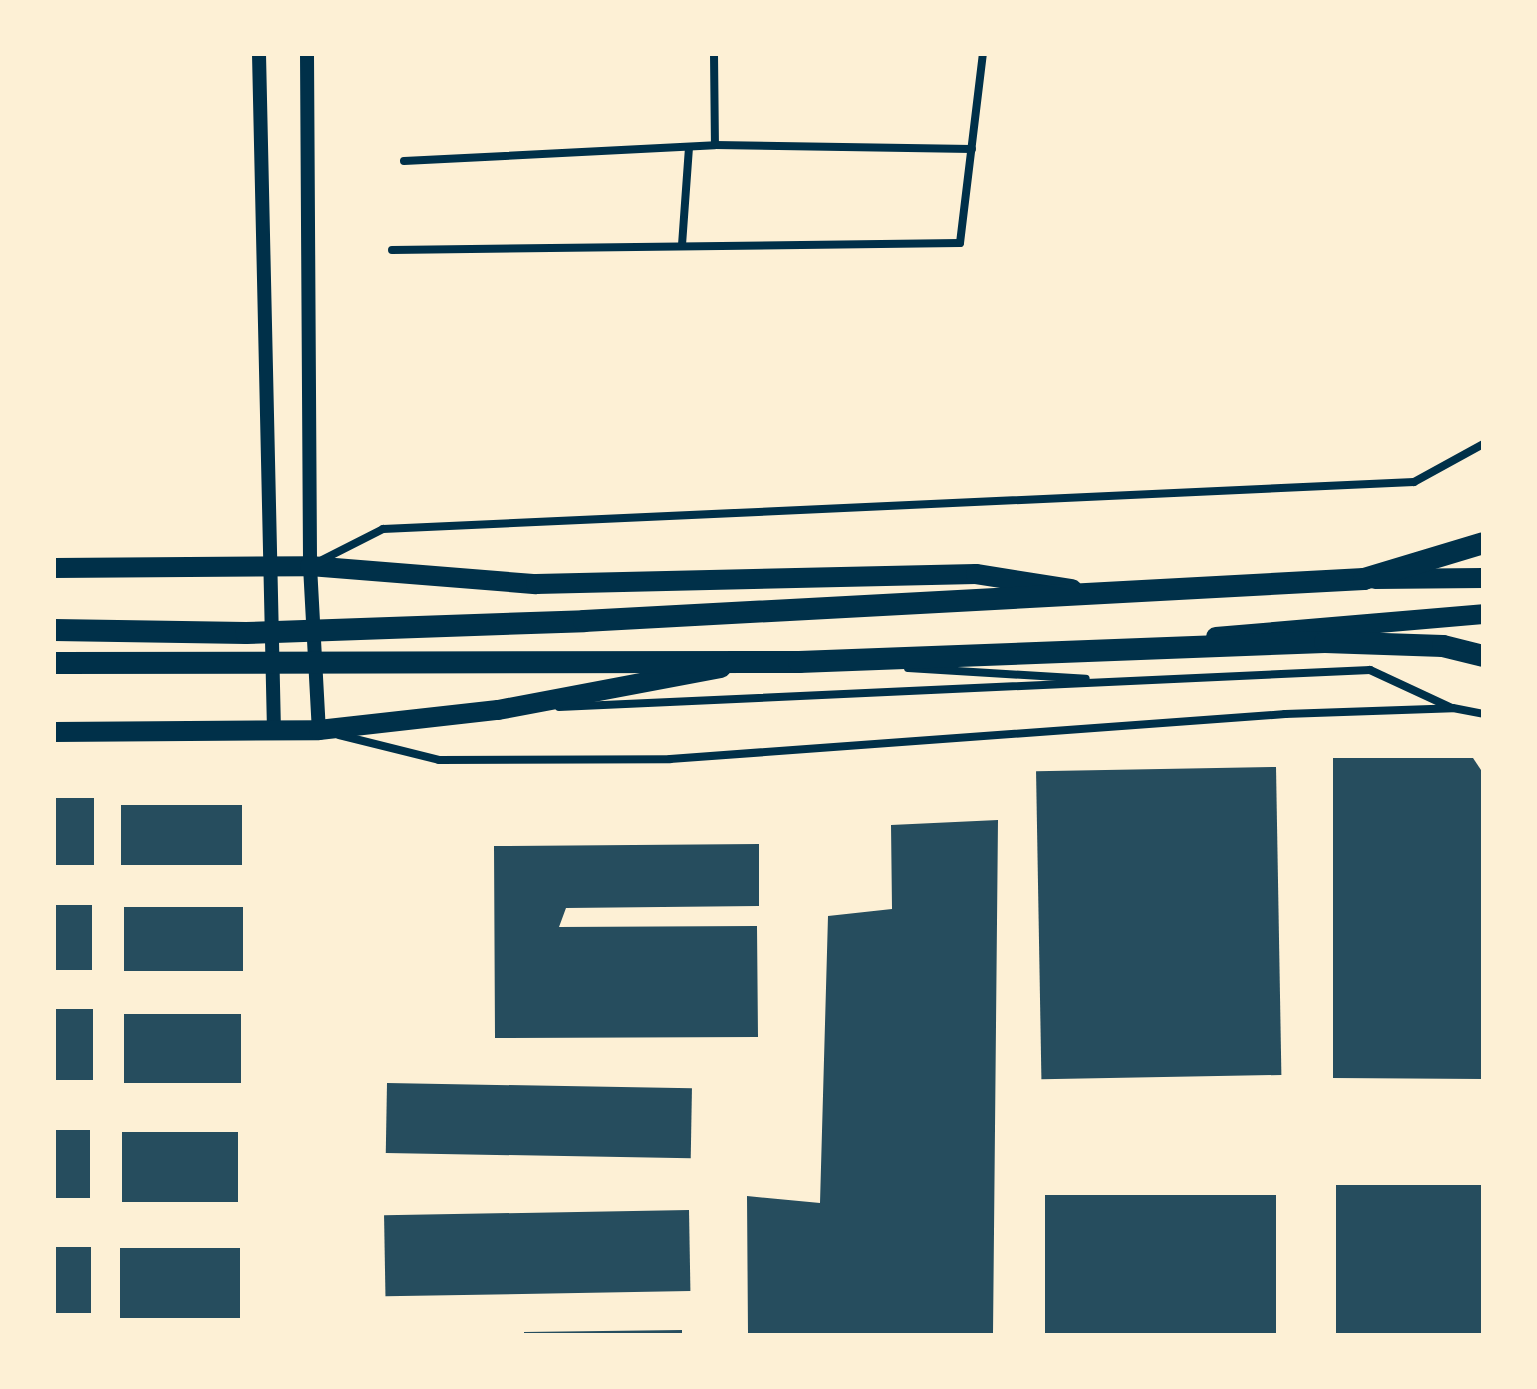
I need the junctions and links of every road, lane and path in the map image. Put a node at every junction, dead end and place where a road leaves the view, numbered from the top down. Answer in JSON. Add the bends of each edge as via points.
{"nodes":[{"id":1,"x":259,"y":54,"type":"edge"},
{"id":2,"x":307,"y":54,"type":"edge"},
{"id":3,"x":714,"y":54,"type":"edge"},
{"id":4,"x":983,"y":54,"type":"edge"},
{"id":5,"x":715,"y":145,"type":"junction"},
{"id":6,"x":689,"y":148,"type":"junction"},
{"id":7,"x":972,"y":149,"type":"junction"},
{"id":8,"x":404,"y":161,"type":"dead end"},
{"id":9,"x":682,"y":245,"type":"junction"},
{"id":10,"x":392,"y":250,"type":"dead end"},
{"id":11,"x":1483,"y":444,"type":"edge"},
{"id":12,"x":1483,"y":543,"type":"edge"},
{"id":13,"x":310,"y":566,"type":"junction"},
{"id":14,"x":54,"y":568,"type":"edge"},
{"id":15,"x":268,"y":570,"type":"junction"},
{"id":16,"x":1483,"y":578,"type":"edge"},
{"id":17,"x":1364,"y":579,"type":"junction"},
{"id":18,"x":1090,"y":592,"type":"junction"},
{"id":19,"x":1483,"y":614,"type":"edge"},
{"id":20,"x":54,"y":630,"type":"edge"},
{"id":21,"x":1152,"y":645,"type":"junction"},
{"id":22,"x":1483,"y":656,"type":"edge"},
{"id":23,"x":755,"y":662,"type":"junction"},
{"id":24,"x":799,"y":662,"type":"junction"},
{"id":25,"x":54,"y":663,"type":"edge"},
{"id":26,"x":1128,"y":681,"type":"junction"},
{"id":27,"x":1453,"y":708,"type":"junction"},
{"id":28,"x":498,"y":710,"type":"junction"},
{"id":29,"x":1483,"y":714,"type":"edge"},
{"id":30,"x":319,"y":730,"type":"junction"},
{"id":31,"x":274,"y":731,"type":"junction"},
{"id":32,"x":54,"y":732,"type":"edge"}],
"edges":[{"from":1,"to":15,"type":"street"},
{"from":2,"to":13,"type":"street"},
{"from":3,"to":5,"type":"street"},
{"from":4,"to":7,"type":"street"},
{"from":5,"to":6,"type":"street"},
{"from":5,"to":7,"type":"street"},
{"from":6,"to":8,"type":"street"},
{"from":6,"to":9,"type":"street"},
{"from":7,"to":9,"type":"street","via":[[960,243]]},
{"from":9,"to":10,"type":"street"},
{"from":11,"to":13,"type":"street","via":[[1414,482],[383,529]]},
{"from":12,"to":17,"type":"highway"},
{"from":13,"to":15,"type":"main road"},
{"from":13,"to":18,"type":"main road","via":[[536,584],[976,574]]},
{"from":13,"to":30,"type":"street"},
{"from":14,"to":15,"type":"main road"},
{"from":15,"to":31,"type":"street"},
{"from":16,"to":17,"type":"main road"},
{"from":17,"to":18,"type":"highway"},
{"from":18,"to":20,"type":"highway","via":[[584,621],[246,633]]},
{"from":19,"to":21,"type":"main road"},
{"from":21,"to":22,"type":"highway","via":[[1443,646]]},
{"from":21,"to":24,"type":"highway"},
{"from":23,"to":24,"type":"highway"},
{"from":23,"to":25,"type":"highway"},
{"from":23,"to":28,"type":"main road"},
{"from":24,"to":26,"type":"street"},
{"from":26,"to":27,"type":"street","via":[[1370,670]]},
{"from":26,"to":28,"type":"street"},
{"from":27,"to":29,"type":"street"},
{"from":27,"to":30,"type":"street","via":[[1269,715],[670,759],[439,760]]},
{"from":28,"to":30,"type":"main road"},
{"from":30,"to":31,"type":"main road"},
{"from":31,"to":32,"type":"main road"}]}
